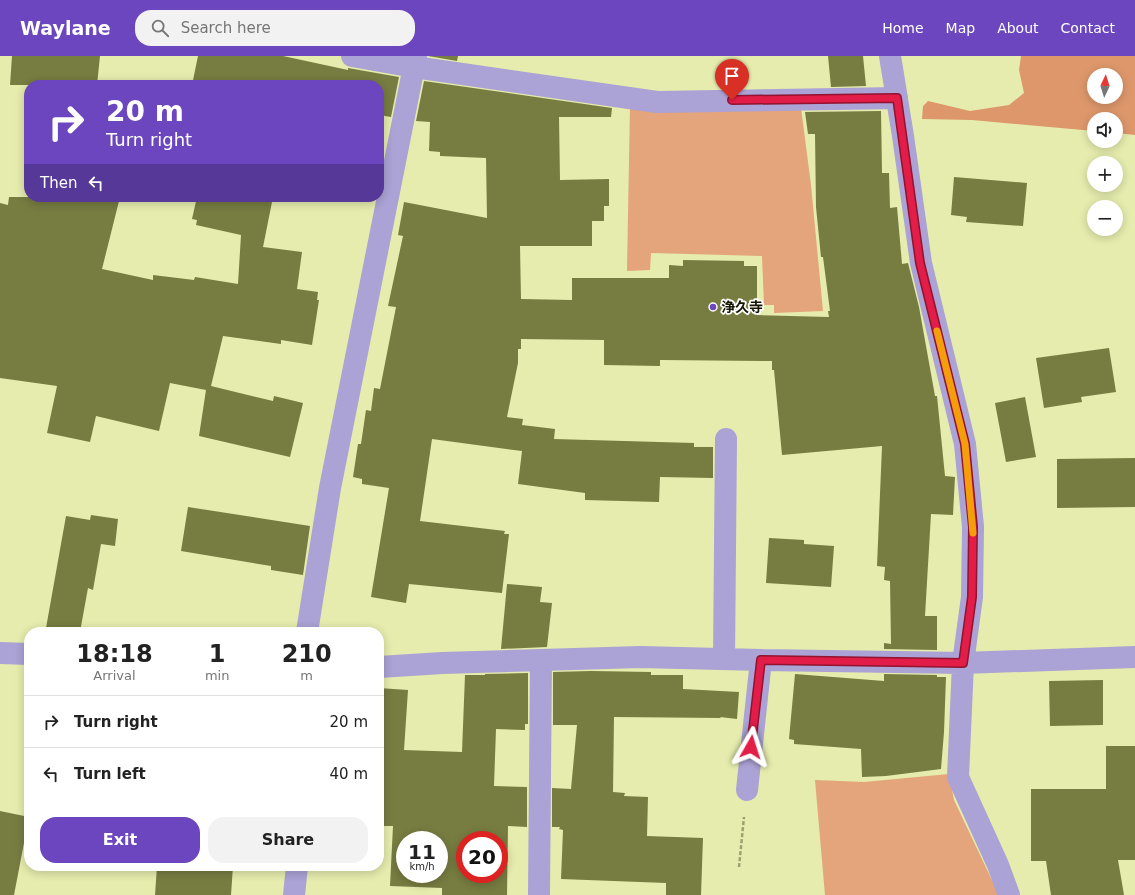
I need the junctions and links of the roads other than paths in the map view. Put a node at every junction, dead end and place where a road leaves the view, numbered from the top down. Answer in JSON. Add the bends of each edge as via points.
{"nodes":[{"id":1,"x":352,"y":56,"type":"edge"},
{"id":2,"x":890,"y":56,"type":"edge"},
{"id":3,"x":415,"y":61,"type":"edge"},
{"id":4,"x":897,"y":98,"type":"junction"},
{"id":5,"x":726,"y":439,"type":"dead end"},
{"id":6,"x":308,"y":627,"type":"edge"},
{"id":7,"x":0,"y":653,"type":"edge"},
{"id":8,"x":24,"y":654,"type":"edge"},
{"id":9,"x":1135,"y":657,"type":"edge"},
{"id":10,"x":724,"y":659,"type":"junction"},
{"id":11,"x":541,"y":660,"type":"junction"},
{"id":12,"x":761,"y":660,"type":"junction"},
{"id":13,"x":963,"y":663,"type":"junction"},
{"id":14,"x":384,"y":667,"type":"edge"},
{"id":15,"x":747,"y":790,"type":"road end"},
{"id":16,"x":296,"y":871,"type":"edge"},
{"id":17,"x":294,"y":895,"type":"edge"},
{"id":18,"x":539,"y":895,"type":"edge"},
{"id":19,"x":1009,"y":895,"type":"edge"}],
"edges":[{"from":1,"to":3,"type":"street"},
{"from":2,"to":4,"type":"street"},
{"from":3,"to":4,"type":"street","via":[[657,102]]},
{"from":3,"to":6,"type":"street","via":[[330,488]]},
{"from":4,"to":13,"type":"street","via":[[920,263],[965,444],[973,527],[972,597]]},
{"from":5,"to":10,"type":"street"},
{"from":7,"to":8,"type":"street"},
{"from":9,"to":13,"type":"street"},
{"from":10,"to":11,"type":"street","via":[[640,657]]},
{"from":10,"to":12,"type":"street"},
{"from":11,"to":14,"type":"street"},
{"from":11,"to":18,"type":"street"},
{"from":12,"to":13,"type":"street"},
{"from":12,"to":15,"type":"street"},
{"from":13,"to":19,"type":"street","via":[[958,777]]},
{"from":16,"to":17,"type":"street"}]}
